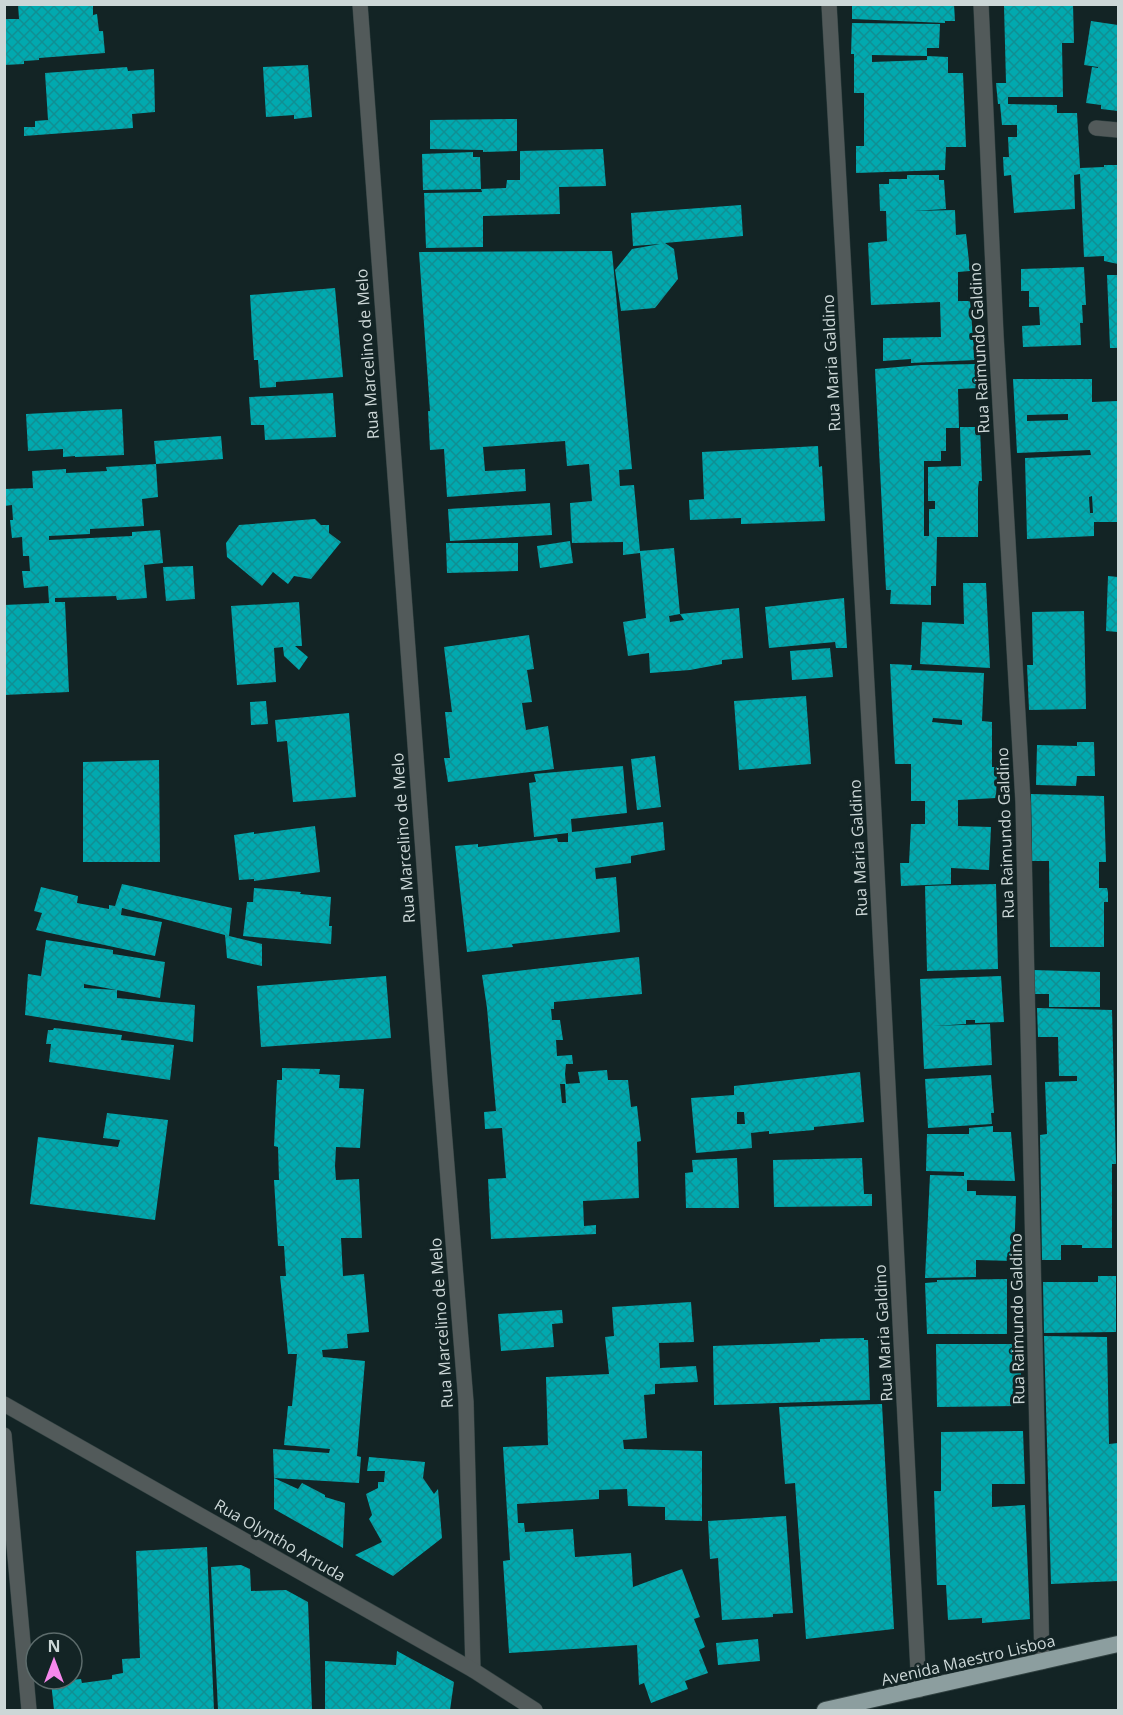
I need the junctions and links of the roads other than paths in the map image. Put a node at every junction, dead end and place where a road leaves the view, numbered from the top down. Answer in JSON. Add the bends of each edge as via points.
{"nodes":[{"id":1,"x":360,"y":4,"type":"edge"},
{"id":2,"x":829,"y":4,"type":"edge"},
{"id":3,"x":981,"y":4,"type":"edge"},
{"id":4,"x":1096,"y":128,"type":"dead end"},
{"id":5,"x":1119,"y":130,"type":"edge"},
{"id":6,"x":4,"y":1404,"type":"edge"},
{"id":7,"x":4,"y":1435,"type":"edge"},
{"id":8,"x":1119,"y":1644,"type":"edge"},
{"id":9,"x":1042,"y":1662,"type":"junction"},
{"id":10,"x":473,"y":1670,"type":"junction"},
{"id":11,"x":919,"y":1690,"type":"junction"},
{"id":12,"x":29,"y":1710,"type":"edge"},
{"id":13,"x":535,"y":1710,"type":"edge"},
{"id":14,"x":825,"y":1710,"type":"edge"}],
"edges":[{"from":1,"to":10,"type":"street","name":"Rua Marcelino de Melo","via":[[466,1402]]},
{"from":2,"to":11,"type":"street","name":"Rua Maria Galdino"},
{"from":3,"to":9,"type":"street","name":"Rua Raimundo Galdino","via":[[1023,802]]},
{"from":4,"to":5,"type":"street"},
{"from":6,"to":10,"type":"street","name":"Rua Olyntho Arruda"},
{"from":7,"to":12,"type":"street"},
{"from":8,"to":9,"type":"highway","name":"Avenida Maestro Lisboa"},
{"from":9,"to":11,"type":"highway","name":"Avenida Maestro Lisboa"},
{"from":10,"to":13,"type":"street","name":"Rua Olyntho Arruda"},
{"from":11,"to":14,"type":"highway","name":"Avenida Maestro Lisboa"}]}
